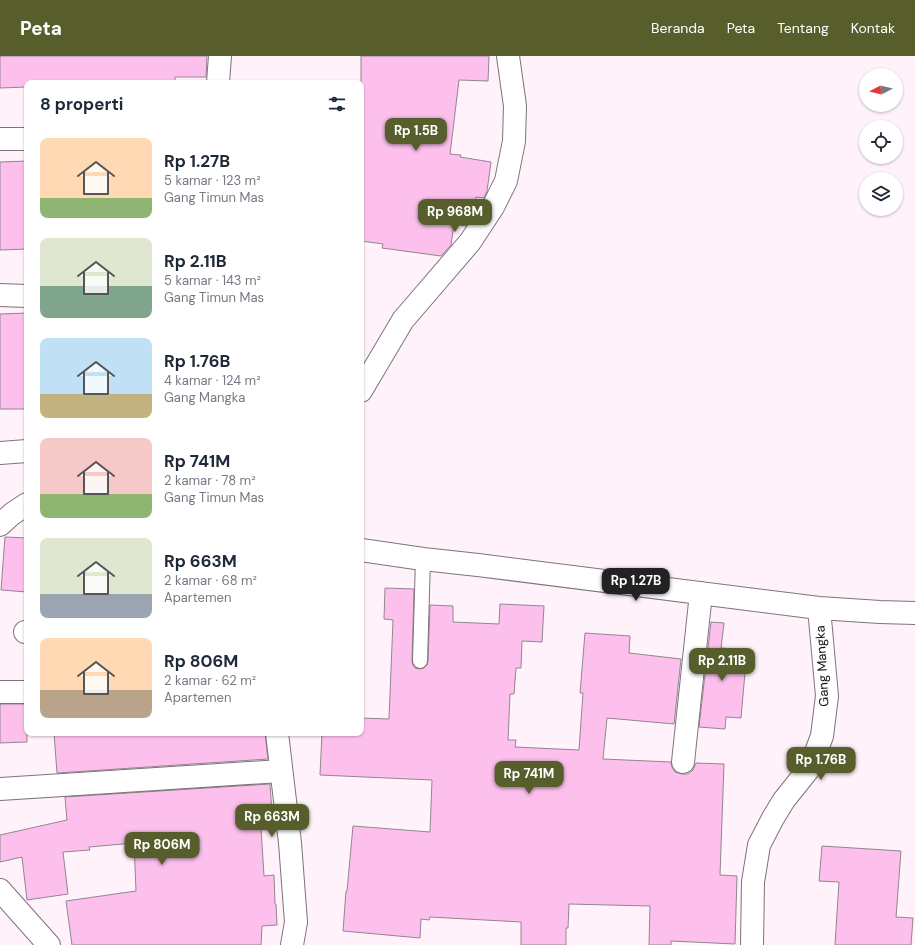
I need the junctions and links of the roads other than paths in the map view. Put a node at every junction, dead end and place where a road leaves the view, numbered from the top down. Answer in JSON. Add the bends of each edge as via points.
{"nodes":[{"id":1,"x":220,"y":56,"type":"edge"},
{"id":2,"x":508,"y":56,"type":"edge"},
{"id":3,"x":218,"y":80,"type":"edge"},
{"id":4,"x":0,"y":139,"type":"edge"},
{"id":5,"x":24,"y":139,"type":"edge"},
{"id":6,"x":0,"y":296,"type":"edge"},
{"id":7,"x":24,"y":296,"type":"edge"},
{"id":8,"x":364,"y":386,"type":"edge"},
{"id":9,"x":24,"y":451,"type":"edge"},
{"id":10,"x":0,"y":453,"type":"edge"},
{"id":11,"x":24,"y":506,"type":"edge"},
{"id":12,"x":0,"y":525,"type":"edge"},
{"id":13,"x":364,"y":550,"type":"edge"},
{"id":14,"x":423,"y":559,"type":"junction"},
{"id":15,"x":701,"y":594,"type":"junction"},
{"id":16,"x":819,"y":608,"type":"junction"},
{"id":17,"x":915,"y":613,"type":"edge"},
{"id":18,"x":420,"y":661,"type":"dead end"},
{"id":19,"x":0,"y":692,"type":"edge"},
{"id":20,"x":24,"y":692,"type":"edge"},
{"id":21,"x":277,"y":736,"type":"edge"},
{"id":22,"x":683,"y":762,"type":"dead end"},
{"id":23,"x":281,"y":770,"type":"junction"},
{"id":24,"x":0,"y":789,"type":"edge"},
{"id":25,"x":0,"y":890,"type":"edge"},
{"id":26,"x":49,"y":945,"type":"edge"},
{"id":27,"x":292,"y":945,"type":"edge"},
{"id":28,"x":752,"y":945,"type":"edge"}],
"edges":[{"from":1,"to":3,"type":"street"},
{"from":2,"to":8,"type":"street","via":[[515,106],[514,141],[506,181],[493,207],[470,242],[403,320]]},
{"from":4,"to":5,"type":"street"},
{"from":6,"to":7,"type":"street"},
{"from":9,"to":10,"type":"street"},
{"from":11,"to":12,"type":"street"},
{"from":13,"to":14,"type":"street"},
{"from":14,"to":15,"type":"street"},
{"from":14,"to":18,"type":"lane"},
{"from":15,"to":16,"type":"street"},
{"from":15,"to":22,"type":"street"},
{"from":16,"to":17,"type":"street"},
{"from":16,"to":28,"type":"street","name":"Gang Mangka","via":[[827,696],[822,736],[808,770],[784,800],[759,845],[753,882]]},
{"from":19,"to":20,"type":"street"},
{"from":21,"to":23,"type":"street"},
{"from":23,"to":24,"type":"street"},
{"from":23,"to":27,"type":"street","via":[[296,922]]},
{"from":25,"to":26,"type":"street"}]}
